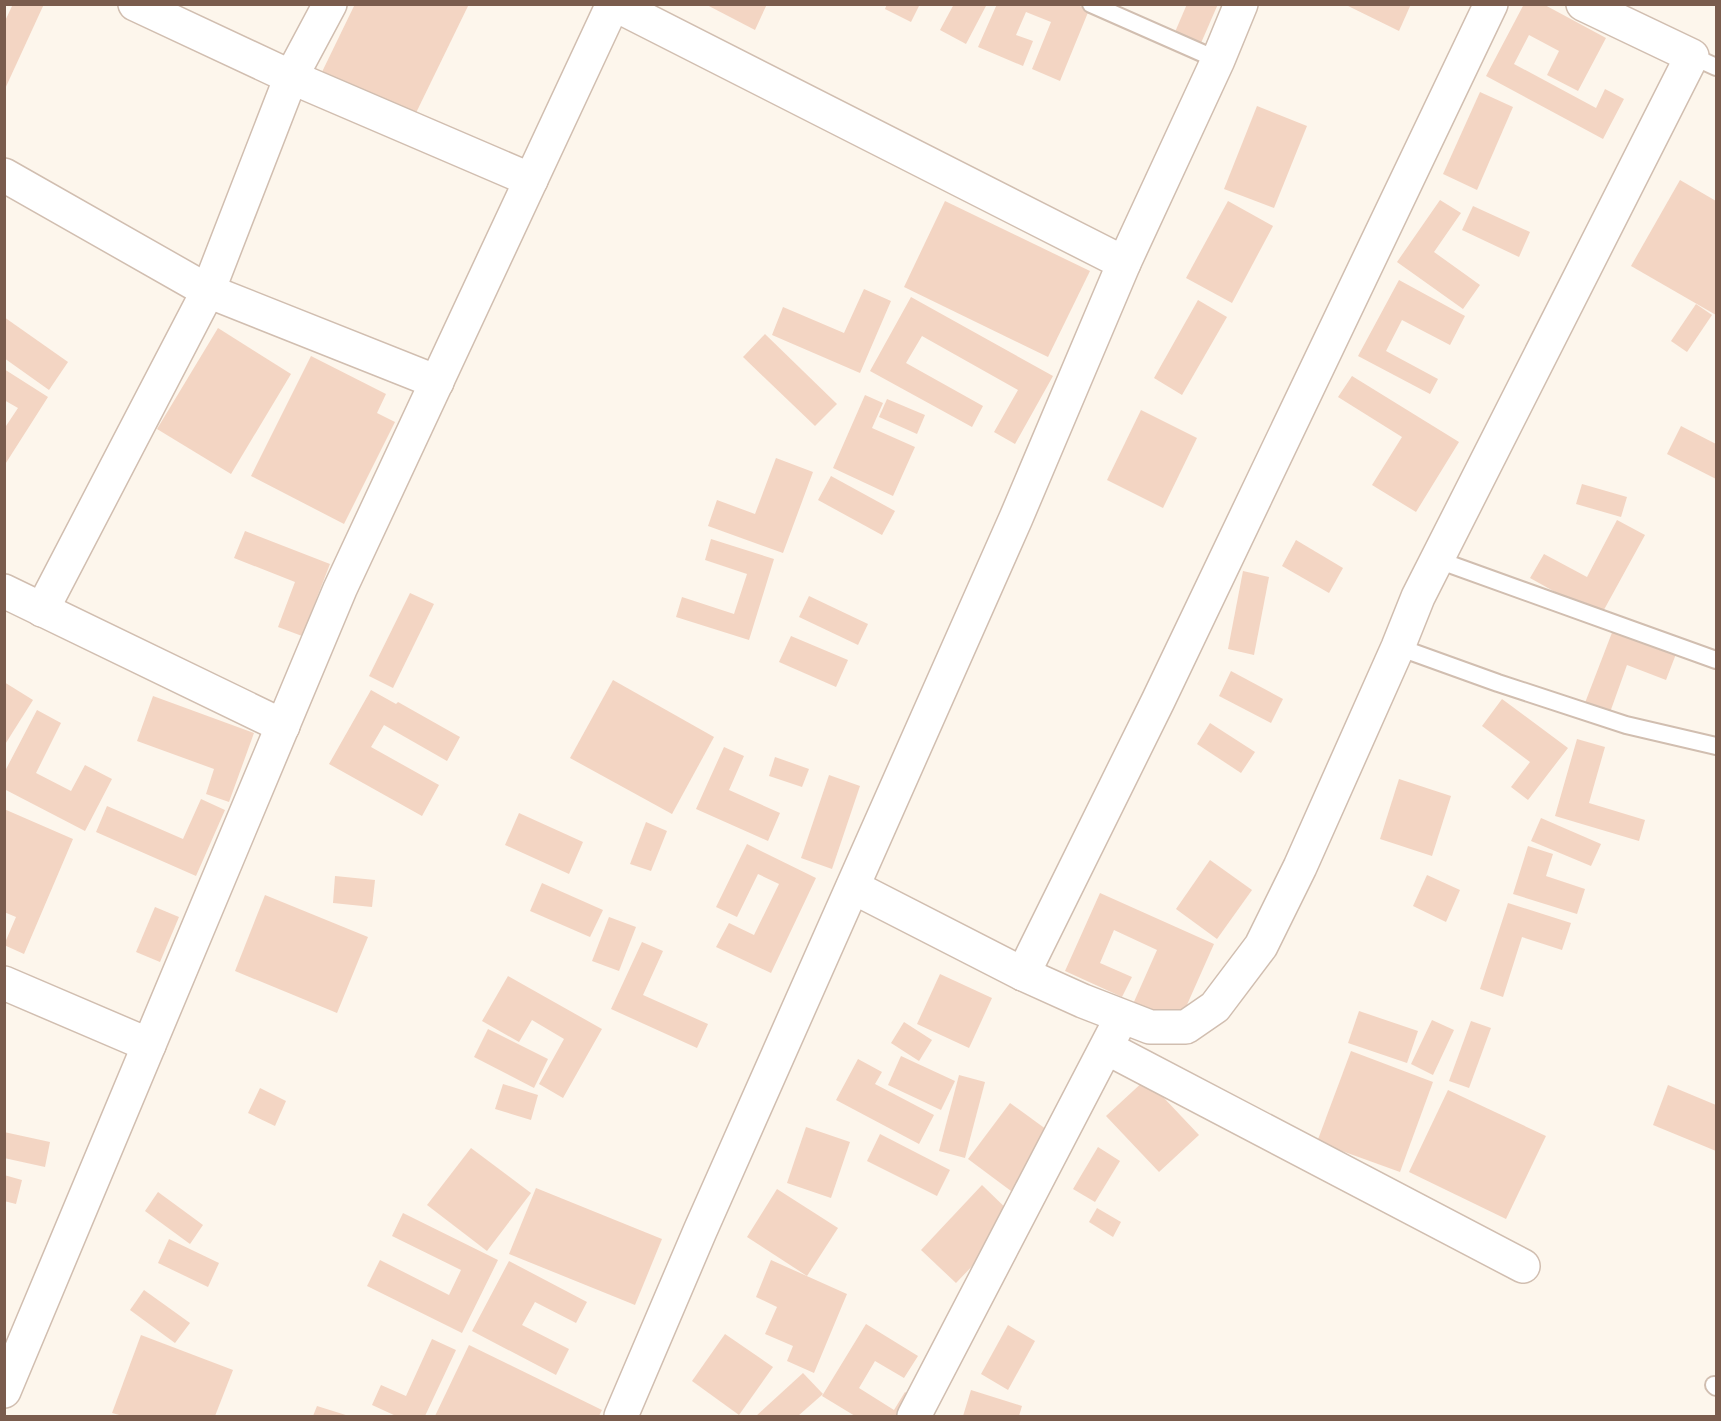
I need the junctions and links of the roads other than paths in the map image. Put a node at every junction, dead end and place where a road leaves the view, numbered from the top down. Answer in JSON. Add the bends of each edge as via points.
{"nodes":[{"id":1,"x":135,"y":4,"type":"edge"},
{"id":2,"x":330,"y":4,"type":"edge"},
{"id":3,"x":614,"y":4,"type":"edge"},
{"id":4,"x":1091,"y":4,"type":"edge"},
{"id":5,"x":1241,"y":4,"type":"edge"},
{"id":6,"x":1491,"y":4,"type":"edge"},
{"id":7,"x":1583,"y":4,"type":"edge"},
{"id":8,"x":1218,"y":60,"type":"junction"},
{"id":9,"x":1704,"y":62,"type":"edge"},
{"id":10,"x":291,"y":77,"type":"junction"},
{"id":11,"x":4,"y":175,"type":"edge"},
{"id":12,"x":531,"y":180,"type":"junction"},
{"id":13,"x":1124,"y":263,"type":"junction"},
{"id":14,"x":208,"y":291,"type":"junction"},
{"id":15,"x":436,"y":382,"type":"junction"},
{"id":16,"x":1438,"y":560,"type":"junction"},
{"id":17,"x":4,"y":591,"type":"edge"},
{"id":18,"x":42,"y":610,"type":"junction"},
{"id":19,"x":1398,"y":647,"type":"junction"},
{"id":20,"x":1716,"y":660,"type":"edge"},
{"id":21,"x":283,"y":726,"type":"junction"},
{"id":22,"x":1716,"y":746,"type":"edge"},
{"id":23,"x":853,"y":887,"type":"junction"},
{"id":24,"x":1023,"y":974,"type":"junction"},
{"id":25,"x":4,"y":983,"type":"edge"},
{"id":26,"x":1121,"y":1017,"type":"junction"},
{"id":27,"x":149,"y":1045,"type":"junction"},
{"id":28,"x":1107,"y":1048,"type":"junction"},
{"id":29,"x":1523,"y":1266,"type":"dead end"},
{"id":30,"x":4,"y":1391,"type":"edge"},
{"id":31,"x":621,"y":1416,"type":"edge"},
{"id":32,"x":914,"y":1416,"type":"edge"}],
"edges":[{"from":1,"to":10,"type":"street"},
{"from":2,"to":10,"type":"street"},
{"from":3,"to":12,"type":"street"},
{"from":3,"to":13,"type":"street"},
{"from":4,"to":8,"type":"lane"},
{"from":5,"to":8,"type":"street"},
{"from":6,"to":24,"type":"street","via":[[1163,691]]},
{"from":7,"to":9,"type":"street"},
{"from":8,"to":13,"type":"street"},
{"from":9,"to":16,"type":"street"},
{"from":10,"to":12,"type":"street"},
{"from":10,"to":14,"type":"street"},
{"from":11,"to":14,"type":"street"},
{"from":12,"to":15,"type":"street"},
{"from":13,"to":23,"type":"street"},
{"from":14,"to":15,"type":"street"},
{"from":14,"to":18,"type":"street"},
{"from":15,"to":21,"type":"street","via":[[340,589]]},
{"from":16,"to":19,"type":"street"},
{"from":16,"to":20,"type":"lane"},
{"from":17,"to":18,"type":"street"},
{"from":18,"to":21,"type":"street"},
{"from":19,"to":22,"type":"lane","via":[[1626,725]]},
{"from":19,"to":26,"type":"street","via":[[1261,946],[1215,1007],[1186,1027],[1150,1027]]},
{"from":21,"to":27,"type":"street"},
{"from":23,"to":24,"type":"street"},
{"from":23,"to":31,"type":"street"},
{"from":24,"to":26,"type":"street"},
{"from":25,"to":27,"type":"street"},
{"from":26,"to":28,"type":"street"},
{"from":27,"to":30,"type":"street"},
{"from":28,"to":29,"type":"street"},
{"from":28,"to":32,"type":"street"}]}
